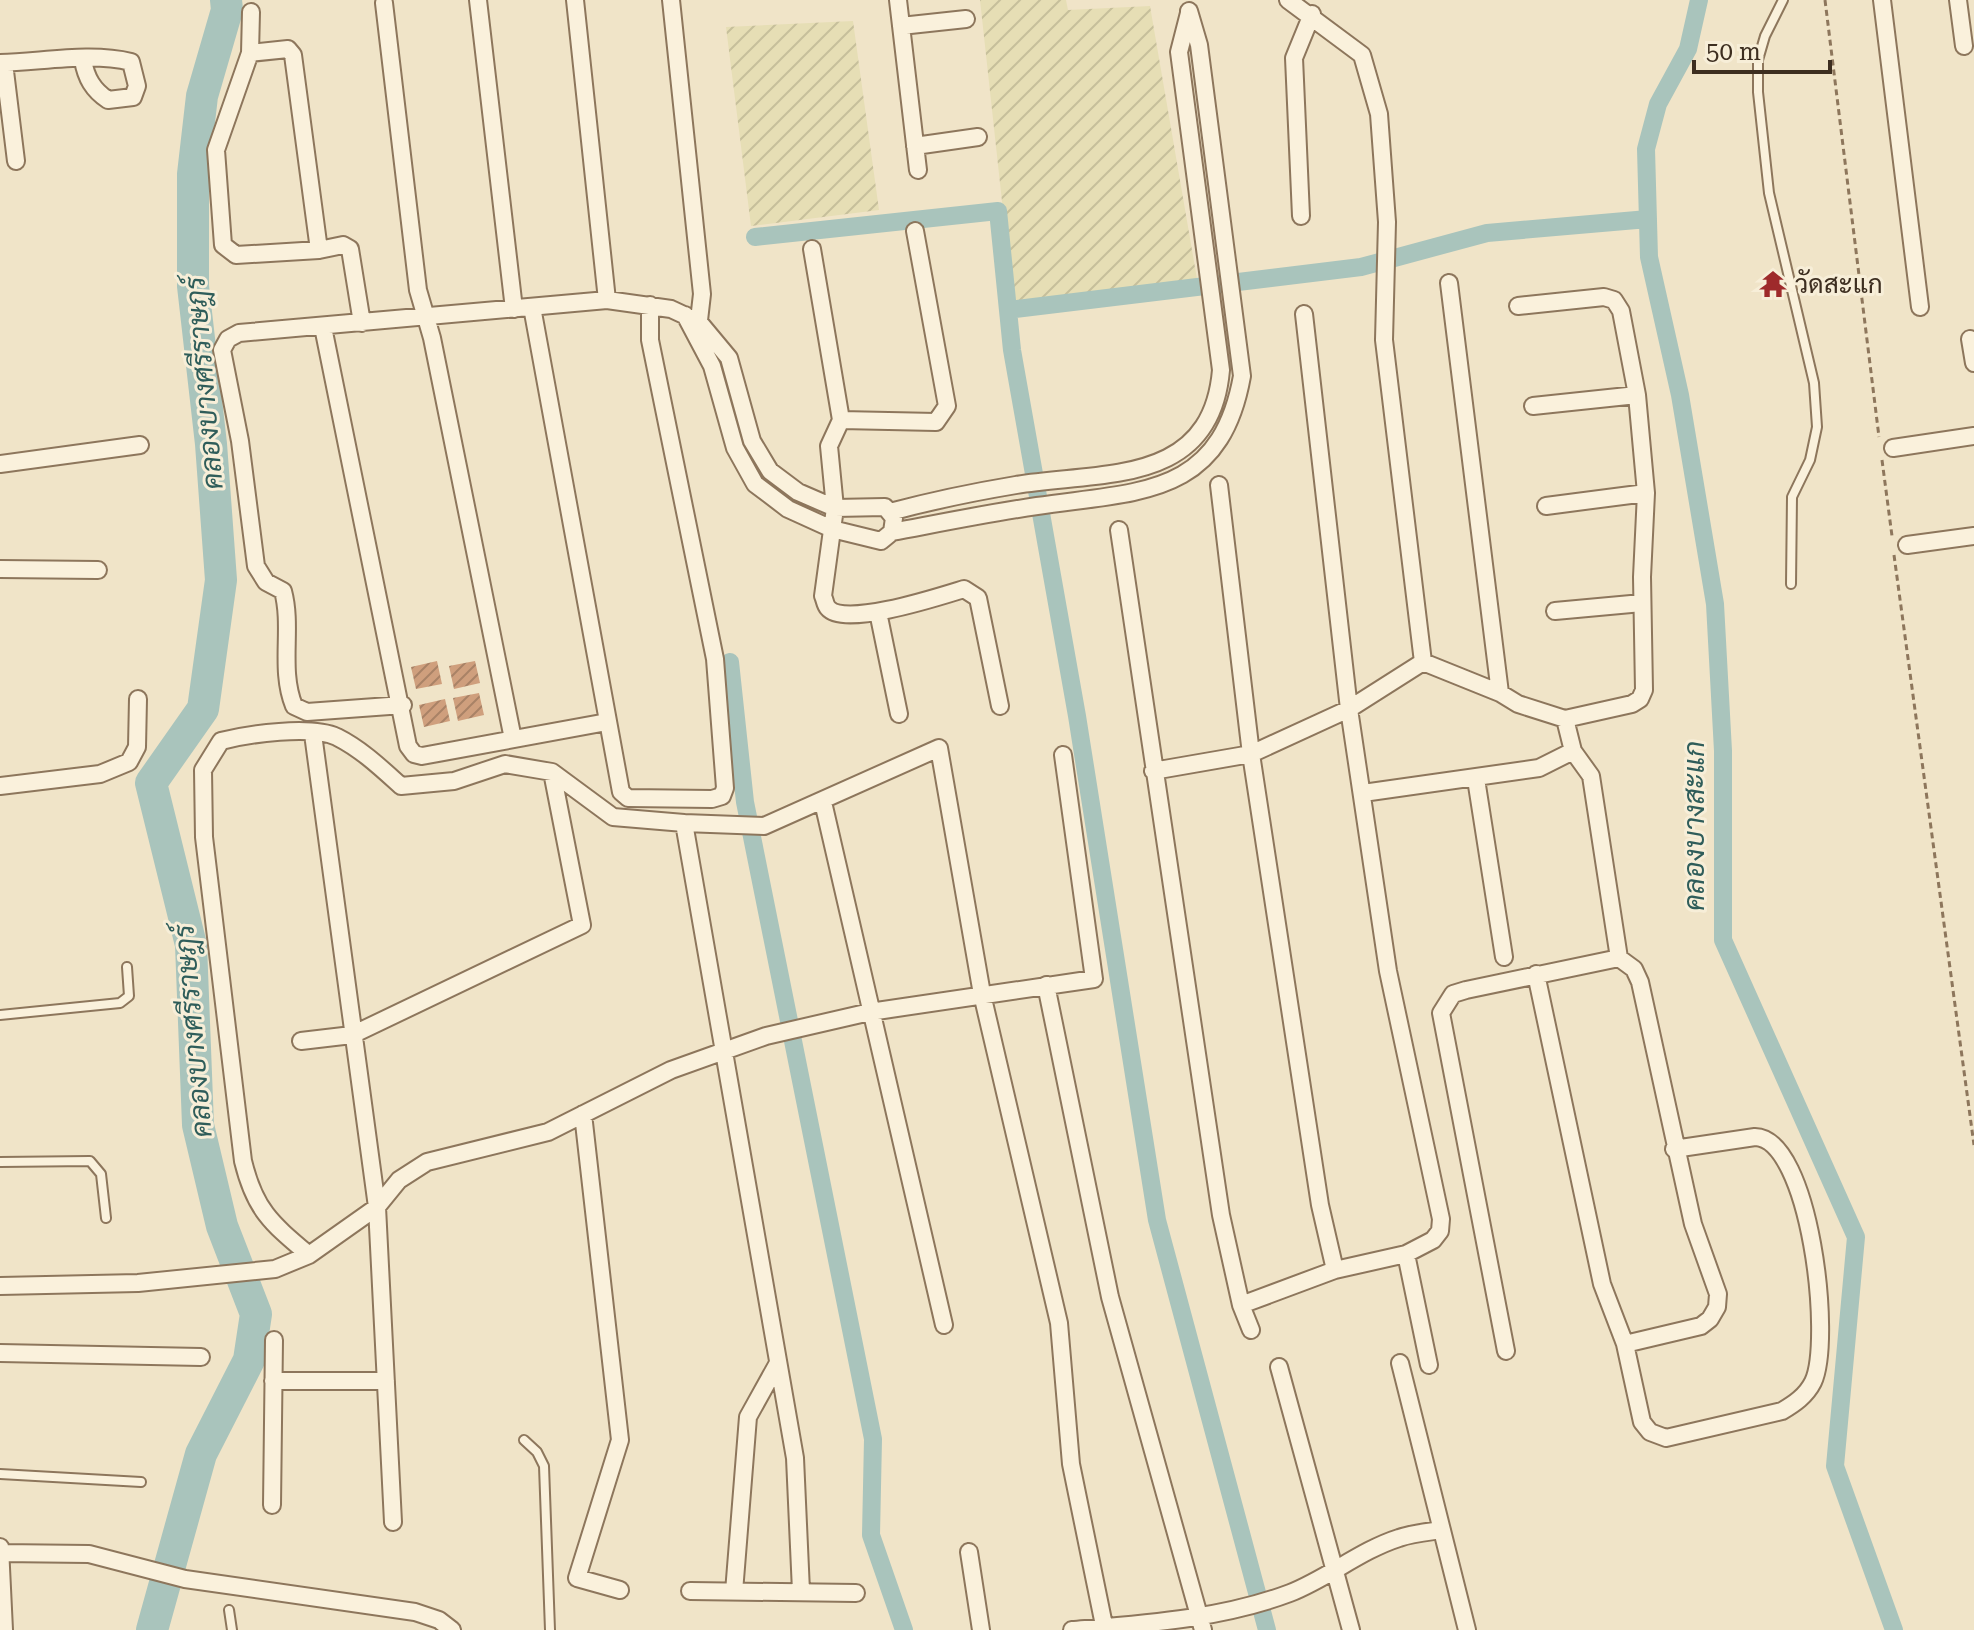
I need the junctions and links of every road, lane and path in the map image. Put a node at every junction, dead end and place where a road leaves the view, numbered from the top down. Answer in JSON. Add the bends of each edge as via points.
{"nodes":[{"id":1,"x":478,"y":0,"type":"edge"},
{"id":2,"x":575,"y":0,"type":"edge"},
{"id":3,"x":671,"y":0,"type":"edge"},
{"id":4,"x":898,"y":0,"type":"edge"},
{"id":5,"x":1288,"y":0,"type":"edge"},
{"id":6,"x":1783,"y":0,"type":"edge"},
{"id":7,"x":1825,"y":0,"type":"edge"},
{"id":8,"x":1882,"y":0,"type":"edge"},
{"id":9,"x":1958,"y":0,"type":"edge"},
{"id":10,"x":384,"y":3,"type":"dead end"},
{"id":11,"x":1190,"y":6,"type":"edge"},
{"id":12,"x":251,"y":12,"type":"dead end"},
{"id":13,"x":1312,"y":14,"type":"junction"},
{"id":14,"x":966,"y":19,"type":"dead end"},
{"id":15,"x":901,"y":26,"type":"junction"},
{"id":16,"x":1964,"y":46,"type":"dead end"},
{"id":17,"x":250,"y":53,"type":"junction"},
{"id":18,"x":83,"y":60,"type":"dead end"},
{"id":19,"x":2,"y":63,"type":"edge"},
{"id":20,"x":978,"y":137,"type":"dead end"},
{"id":21,"x":915,"y":146,"type":"junction"},
{"id":22,"x":16,"y":161,"type":"dead end"},
{"id":23,"x":918,"y":170,"type":"dead end"},
{"id":24,"x":1301,"y":216,"type":"dead end"},
{"id":25,"x":915,"y":231,"type":"dead end"},
{"id":26,"x":812,"y":249,"type":"dead end"},
{"id":27,"x":319,"y":250,"type":"junction"},
{"id":28,"x":1449,"y":283,"type":"dead end"},
{"id":29,"x":607,"y":300,"type":"junction"},
{"id":30,"x":650,"y":305,"type":"junction"},
{"id":31,"x":1518,"y":306,"type":"dead end"},
{"id":32,"x":532,"y":307,"type":"junction"},
{"id":33,"x":1920,"y":307,"type":"dead end"},
{"id":34,"x":514,"y":309,"type":"junction"},
{"id":35,"x":1304,"y":314,"type":"dead end"},
{"id":36,"x":426,"y":317,"type":"junction"},
{"id":37,"x":362,"y":323,"type":"junction"},
{"id":38,"x":694,"y":325,"type":"junction"},
{"id":39,"x":323,"y":327,"type":"junction"},
{"id":40,"x":1970,"y":339,"type":"dead end"},
{"id":41,"x":1974,"y":363,"type":"edge"},
{"id":42,"x":1637,"y":395,"type":"junction"},
{"id":43,"x":1533,"y":406,"type":"dead end"},
{"id":44,"x":841,"y":420,"type":"junction"},
{"id":45,"x":1974,"y":436,"type":"edge"},
{"id":46,"x":140,"y":445,"type":"dead end"},
{"id":47,"x":1893,"y":448,"type":"dead end"},
{"id":48,"x":0,"y":464,"type":"edge"},
{"id":49,"x":1119,"y":474,"type":"junction"},
{"id":50,"x":1219,"y":485,"type":"dead end"},
{"id":51,"x":1646,"y":493,"type":"junction"},
{"id":52,"x":1121,"y":496,"type":"junction"},
{"id":53,"x":1546,"y":506,"type":"dead end"},
{"id":54,"x":835,"y":508,"type":"junction"},
{"id":55,"x":864,"y":508,"type":"junction"},
{"id":56,"x":890,"y":512,"type":"junction"},
{"id":57,"x":832,"y":529,"type":"junction"},
{"id":58,"x":1119,"y":530,"type":"dead end"},
{"id":59,"x":892,"y":532,"type":"junction"},
{"id":60,"x":861,"y":535,"type":"junction"},
{"id":61,"x":1974,"y":536,"type":"edge"},
{"id":62,"x":1907,"y":545,"type":"dead end"},
{"id":63,"x":0,"y":569,"type":"edge"},
{"id":64,"x":98,"y":570,"type":"dead end"},
{"id":65,"x":1791,"y":584,"type":"dead end"},
{"id":66,"x":1642,"y":603,"type":"junction"},
{"id":67,"x":1555,"y":611,"type":"dead end"},
{"id":68,"x":878,"y":612,"type":"junction"},
{"id":69,"x":1423,"y":662,"type":"junction"},
{"id":70,"x":1500,"y":693,"type":"junction"},
{"id":71,"x":138,"y":699,"type":"dead end"},
{"id":72,"x":403,"y":705,"type":"junction"},
{"id":73,"x":1000,"y":706,"type":"dead end"},
{"id":74,"x":1349,"y":709,"type":"junction"},
{"id":75,"x":899,"y":714,"type":"dead end"},
{"id":76,"x":1565,"y":719,"type":"junction"},
{"id":77,"x":607,"y":722,"type":"junction"},
{"id":78,"x":313,"y":734,"type":"junction"},
{"id":79,"x":513,"y":739,"type":"junction"},
{"id":80,"x":1573,"y":751,"type":"junction"},
{"id":81,"x":1251,"y":754,"type":"junction"},
{"id":82,"x":1063,"y":755,"type":"dead end"},
{"id":83,"x":1153,"y":771,"type":"junction"},
{"id":84,"x":552,"y":772,"type":"junction"},
{"id":85,"x":1476,"y":779,"type":"junction"},
{"id":86,"x":0,"y":786,"type":"edge"},
{"id":87,"x":1363,"y":793,"type":"junction"},
{"id":88,"x":823,"y":802,"type":"junction"},
{"id":89,"x":684,"y":823,"type":"junction"},
{"id":90,"x":1504,"y":957,"type":"dead end"},
{"id":91,"x":1619,"y":958,"type":"junction"},
{"id":92,"x":127,"y":967,"type":"dead end"},
{"id":93,"x":1536,"y":974,"type":"junction"},
{"id":94,"x":1046,"y":985,"type":"junction"},
{"id":95,"x":982,"y":994,"type":"junction"},
{"id":96,"x":870,"y":1012,"type":"junction"},
{"id":97,"x":0,"y":1015,"type":"edge"},
{"id":98,"x":352,"y":1035,"type":"junction"},
{"id":99,"x":301,"y":1041,"type":"dead end"},
{"id":100,"x":726,"y":1051,"type":"junction"},
{"id":101,"x":583,"y":1114,"type":"junction"},
{"id":102,"x":1974,"y":1145,"type":"edge"},
{"id":103,"x":1674,"y":1149,"type":"junction"},
{"id":104,"x":0,"y":1162,"type":"edge"},
{"id":105,"x":377,"y":1207,"type":"junction"},
{"id":106,"x":106,"y":1218,"type":"dead end"},
{"id":107,"x":1406,"y":1254,"type":"junction"},
{"id":108,"x":309,"y":1255,"type":"junction"},
{"id":109,"x":1335,"y":1270,"type":"junction"},
{"id":110,"x":0,"y":1286,"type":"edge"},
{"id":111,"x":1241,"y":1305,"type":"junction"},
{"id":112,"x":944,"y":1325,"type":"dead end"},
{"id":113,"x":1251,"y":1330,"type":"dead end"},
{"id":114,"x":274,"y":1340,"type":"dead end"},
{"id":115,"x":1625,"y":1344,"type":"junction"},
{"id":116,"x":1506,"y":1351,"type":"dead end"},
{"id":117,"x":0,"y":1353,"type":"edge"},
{"id":118,"x":201,"y":1357,"type":"dead end"},
{"id":119,"x":778,"y":1363,"type":"junction"},
{"id":120,"x":1400,"y":1363,"type":"dead end"},
{"id":121,"x":1429,"y":1365,"type":"dead end"},
{"id":122,"x":1279,"y":1367,"type":"dead end"},
{"id":123,"x":273,"y":1381,"type":"junction"},
{"id":124,"x":386,"y":1381,"type":"junction"},
{"id":125,"x":524,"y":1440,"type":"dead end"},
{"id":126,"x":0,"y":1474,"type":"edge"},
{"id":127,"x":141,"y":1482,"type":"dead end"},
{"id":128,"x":272,"y":1505,"type":"dead end"},
{"id":129,"x":393,"y":1522,"type":"dead end"},
{"id":130,"x":1442,"y":1530,"type":"junction"},
{"id":131,"x":0,"y":1547,"type":"edge"},
{"id":132,"x":969,"y":1552,"type":"dead end"},
{"id":133,"x":0,"y":1553,"type":"edge"},
{"id":134,"x":1335,"y":1572,"type":"junction"},
{"id":135,"x":620,"y":1590,"type":"dead end"},
{"id":136,"x":690,"y":1591,"type":"dead end"},
{"id":137,"x":801,"y":1591,"type":"junction"},
{"id":138,"x":734,"y":1592,"type":"junction"},
{"id":139,"x":856,"y":1593,"type":"dead end"},
{"id":140,"x":229,"y":1610,"type":"dead end"},
{"id":141,"x":1201,"y":1623,"type":"edge"},
{"id":142,"x":1105,"y":1629,"type":"edge"},
{"id":143,"x":4,"y":1630,"type":"edge"},
{"id":144,"x":232,"y":1630,"type":"edge"},
{"id":145,"x":452,"y":1630,"type":"edge"},
{"id":146,"x":550,"y":1630,"type":"edge"},
{"id":147,"x":981,"y":1630,"type":"edge"},
{"id":148,"x":1072,"y":1630,"type":"edge"},
{"id":149,"x":1351,"y":1630,"type":"edge"},
{"id":150,"x":1467,"y":1630,"type":"edge"}],
"edges":[{"from":1,"to":34,"type":"street"},
{"from":2,"to":29,"type":"street"},
{"from":3,"to":38,"type":"street","via":[[702,294]]},
{"from":4,"to":15,"type":"street"},
{"from":5,"to":13,"type":"street"},
{"from":6,"to":65,"type":"lane","via":[[1758,60],[1758,92],[1772,207],[1814,383],[1817,427],[1810,460],[1792,497]]},
{"from":7,"to":102,"type":"path"},
{"from":8,"to":33,"type":"street"},
{"from":9,"to":16,"type":"street"},
{"from":10,"to":36,"type":"street","via":[[418,290]]},
{"from":11,"to":49,"type":"street","via":[[1179,52],[1221,370],[1219,394],[1207,422],[1181,451],[1157,466]]},
{"from":11,"to":52,"type":"street","via":[[1242,376],[1228,426],[1211,453],[1183,476]]},
{"from":12,"to":17,"type":"street"},
{"from":13,"to":24,"type":"street","via":[[1294,58]]},
{"from":13,"to":69,"type":"street","via":[[1362,55],[1379,114],[1390,400]]},
{"from":14,"to":15,"type":"street"},
{"from":15,"to":21,"type":"street"},
{"from":17,"to":27,"type":"street","via":[[288,49],[293,55]]},
{"from":17,"to":27,"type":"street","via":[[216,150],[223,245],[236,255]]},
{"from":18,"to":19,"type":"street"},
{"from":19,"to":22,"type":"street"},
{"from":20,"to":21,"type":"street"},
{"from":21,"to":23,"type":"street"},
{"from":25,"to":44,"type":"street","via":[[946,398],[944,416],[917,424]]},
{"from":26,"to":44,"type":"street"},
{"from":27,"to":37,"type":"street","via":[[343,245],[350,249]]},
{"from":28,"to":70,"type":"street"},
{"from":29,"to":30,"type":"street"},
{"from":29,"to":32,"type":"street"},
{"from":30,"to":38,"type":"street"},
{"from":30,"to":77,"type":"street","via":[[650,340],[715,659],[722,796],[628,798],[618,783]]},
{"from":31,"to":42,"type":"street","via":[[1614,300],[1621,311]]},
{"from":32,"to":34,"type":"street"},
{"from":32,"to":77,"type":"street"},
{"from":34,"to":36,"type":"street"},
{"from":35,"to":74,"type":"street"},
{"from":36,"to":37,"type":"street"},
{"from":36,"to":79,"type":"street"},
{"from":37,"to":39,"type":"street"},
{"from":38,"to":54,"type":"street","via":[[729,358],[752,441],[770,471],[798,492]]},
{"from":38,"to":57,"type":"street","via":[[712,366],[735,448],[755,484],[788,509]]},
{"from":39,"to":72,"type":"street"},
{"from":39,"to":72,"type":"street","via":[[239,333],[222,350],[256,566],[266,582],[283,591],[287,689],[294,706],[307,712]]},
{"from":40,"to":41,"type":"street"},
{"from":42,"to":43,"type":"street"},
{"from":42,"to":51,"type":"street"},
{"from":44,"to":54,"type":"street","via":[[829,446]]},
{"from":45,"to":47,"type":"street"},
{"from":46,"to":48,"type":"street"},
{"from":49,"to":52,"type":"street"},
{"from":49,"to":56,"type":"street","via":[[1016,485]]},
{"from":50,"to":81,"type":"street"},
{"from":51,"to":53,"type":"street"},
{"from":51,"to":66,"type":"street"},
{"from":52,"to":59,"type":"street"},
{"from":54,"to":55,"type":"street"},
{"from":54,"to":57,"type":"street"},
{"from":55,"to":56,"type":"street","via":[[878,505]]},
{"from":55,"to":60,"type":"street","via":[[857,521]]},
{"from":56,"to":59,"type":"street"},
{"from":57,"to":60,"type":"street"},
{"from":57,"to":68,"type":"street","via":[[823,596],[828,608],[836,613]]},
{"from":58,"to":83,"type":"street"},
{"from":59,"to":60,"type":"street","via":[[874,542]]},
{"from":61,"to":62,"type":"street"},
{"from":63,"to":64,"type":"street"},
{"from":66,"to":67,"type":"street"},
{"from":66,"to":76,"type":"street","via":[[1640,699]]},
{"from":68,"to":73,"type":"street","via":[[964,589],[972,592],[978,598]]},
{"from":68,"to":75,"type":"street"},
{"from":69,"to":70,"type":"street"},
{"from":69,"to":74,"type":"street"},
{"from":70,"to":76,"type":"street"},
{"from":71,"to":86,"type":"street","via":[[139,729],[129,762],[100,774]]},
{"from":72,"to":79,"type":"street","via":[[408,746],[414,754]]},
{"from":74,"to":81,"type":"street"},
{"from":74,"to":87,"type":"street"},
{"from":76,"to":80,"type":"street"},
{"from":77,"to":79,"type":"street"},
{"from":78,"to":84,"type":"street","via":[[333,735],[401,786],[454,781],[505,764]]},
{"from":78,"to":98,"type":"street"},
{"from":78,"to":108,"type":"street","via":[[258,732],[221,741],[203,770],[204,837],[243,1161],[251,1196]]},
{"from":80,"to":85,"type":"street","via":[[1539,768]]},
{"from":80,"to":91,"type":"street","via":[[1591,776]]},
{"from":81,"to":83,"type":"street"},
{"from":81,"to":109,"type":"street","via":[[1320,1205]]},
{"from":82,"to":94,"type":"street","via":[[1094,979]]},
{"from":83,"to":111,"type":"street","via":[[1221,1215]]},
{"from":84,"to":89,"type":"street","via":[[613,817]]},
{"from":84,"to":98,"type":"street","via":[[582,925]]},
{"from":85,"to":87,"type":"street"},
{"from":85,"to":90,"type":"street"},
{"from":87,"to":107,"type":"street","via":[[1388,971],[1441,1219],[1433,1240]]},
{"from":88,"to":89,"type":"street","via":[[764,826]]},
{"from":88,"to":95,"type":"street","via":[[939,748]]},
{"from":88,"to":96,"type":"street"},
{"from":89,"to":100,"type":"street"},
{"from":91,"to":93,"type":"street"},
{"from":91,"to":103,"type":"street","via":[[1634,969],[1640,982]]},
{"from":92,"to":97,"type":"lane","via":[[129,996],[120,1003]]},
{"from":93,"to":115,"type":"street","via":[[1602,1284]]},
{"from":93,"to":116,"type":"street","via":[[1453,994],[1441,1013]]},
{"from":94,"to":95,"type":"street"},
{"from":94,"to":141,"type":"street","via":[[1110,1297]]},
{"from":95,"to":96,"type":"street"},
{"from":95,"to":142,"type":"street","via":[[1059,1323],[1071,1464]]},
{"from":96,"to":100,"type":"street","via":[[766,1036]]},
{"from":96,"to":112,"type":"street"},
{"from":98,"to":99,"type":"street"},
{"from":98,"to":105,"type":"street"},
{"from":100,"to":101,"type":"street","via":[[671,1070]]},
{"from":100,"to":119,"type":"street"},
{"from":101,"to":105,"type":"street","via":[[548,1132],[427,1162],[399,1180]]},
{"from":101,"to":135,"type":"street","via":[[620,1440],[577,1578]]},
{"from":103,"to":115,"type":"street","via":[[1718,1294],[1717,1307],[1701,1326]]},
{"from":103,"to":115,"type":"street","via":[[1765,1137],[1783,1154],[1799,1189],[1822,1302],[1815,1379],[1782,1411],[1659,1437],[1642,1422]]},
{"from":104,"to":106,"type":"lane","via":[[90,1161],[101,1174]]},
{"from":105,"to":108,"type":"street"},
{"from":105,"to":124,"type":"street"},
{"from":107,"to":109,"type":"street"},
{"from":107,"to":121,"type":"street"},
{"from":108,"to":110,"type":"street","via":[[275,1269],[138,1283]]},
{"from":109,"to":111,"type":"street"},
{"from":111,"to":113,"type":"street"},
{"from":114,"to":123,"type":"street"},
{"from":117,"to":118,"type":"street"},
{"from":119,"to":137,"type":"street","via":[[795,1458]]},
{"from":119,"to":138,"type":"street","via":[[748,1417]]},
{"from":120,"to":130,"type":"street"},
{"from":122,"to":134,"type":"street"},
{"from":123,"to":124,"type":"street"},
{"from":123,"to":128,"type":"street"},
{"from":124,"to":129,"type":"street"},
{"from":125,"to":146,"type":"lane","via":[[544,1466]]},
{"from":126,"to":127,"type":"lane"},
{"from":130,"to":134,"type":"street","via":[[1402,1537]]},
{"from":130,"to":150,"type":"street"},
{"from":131,"to":133,"type":"street"},
{"from":132,"to":147,"type":"street"},
{"from":133,"to":143,"type":"street"},
{"from":133,"to":145,"type":"street","via":[[89,1554],[185,1579],[415,1612]]},
{"from":134,"to":141,"type":"street"},
{"from":134,"to":149,"type":"street"},
{"from":136,"to":138,"type":"street"},
{"from":137,"to":138,"type":"street"},
{"from":137,"to":139,"type":"street"},
{"from":140,"to":144,"type":"lane"},
{"from":141,"to":142,"type":"street"},
{"from":142,"to":148,"type":"street"}]}
